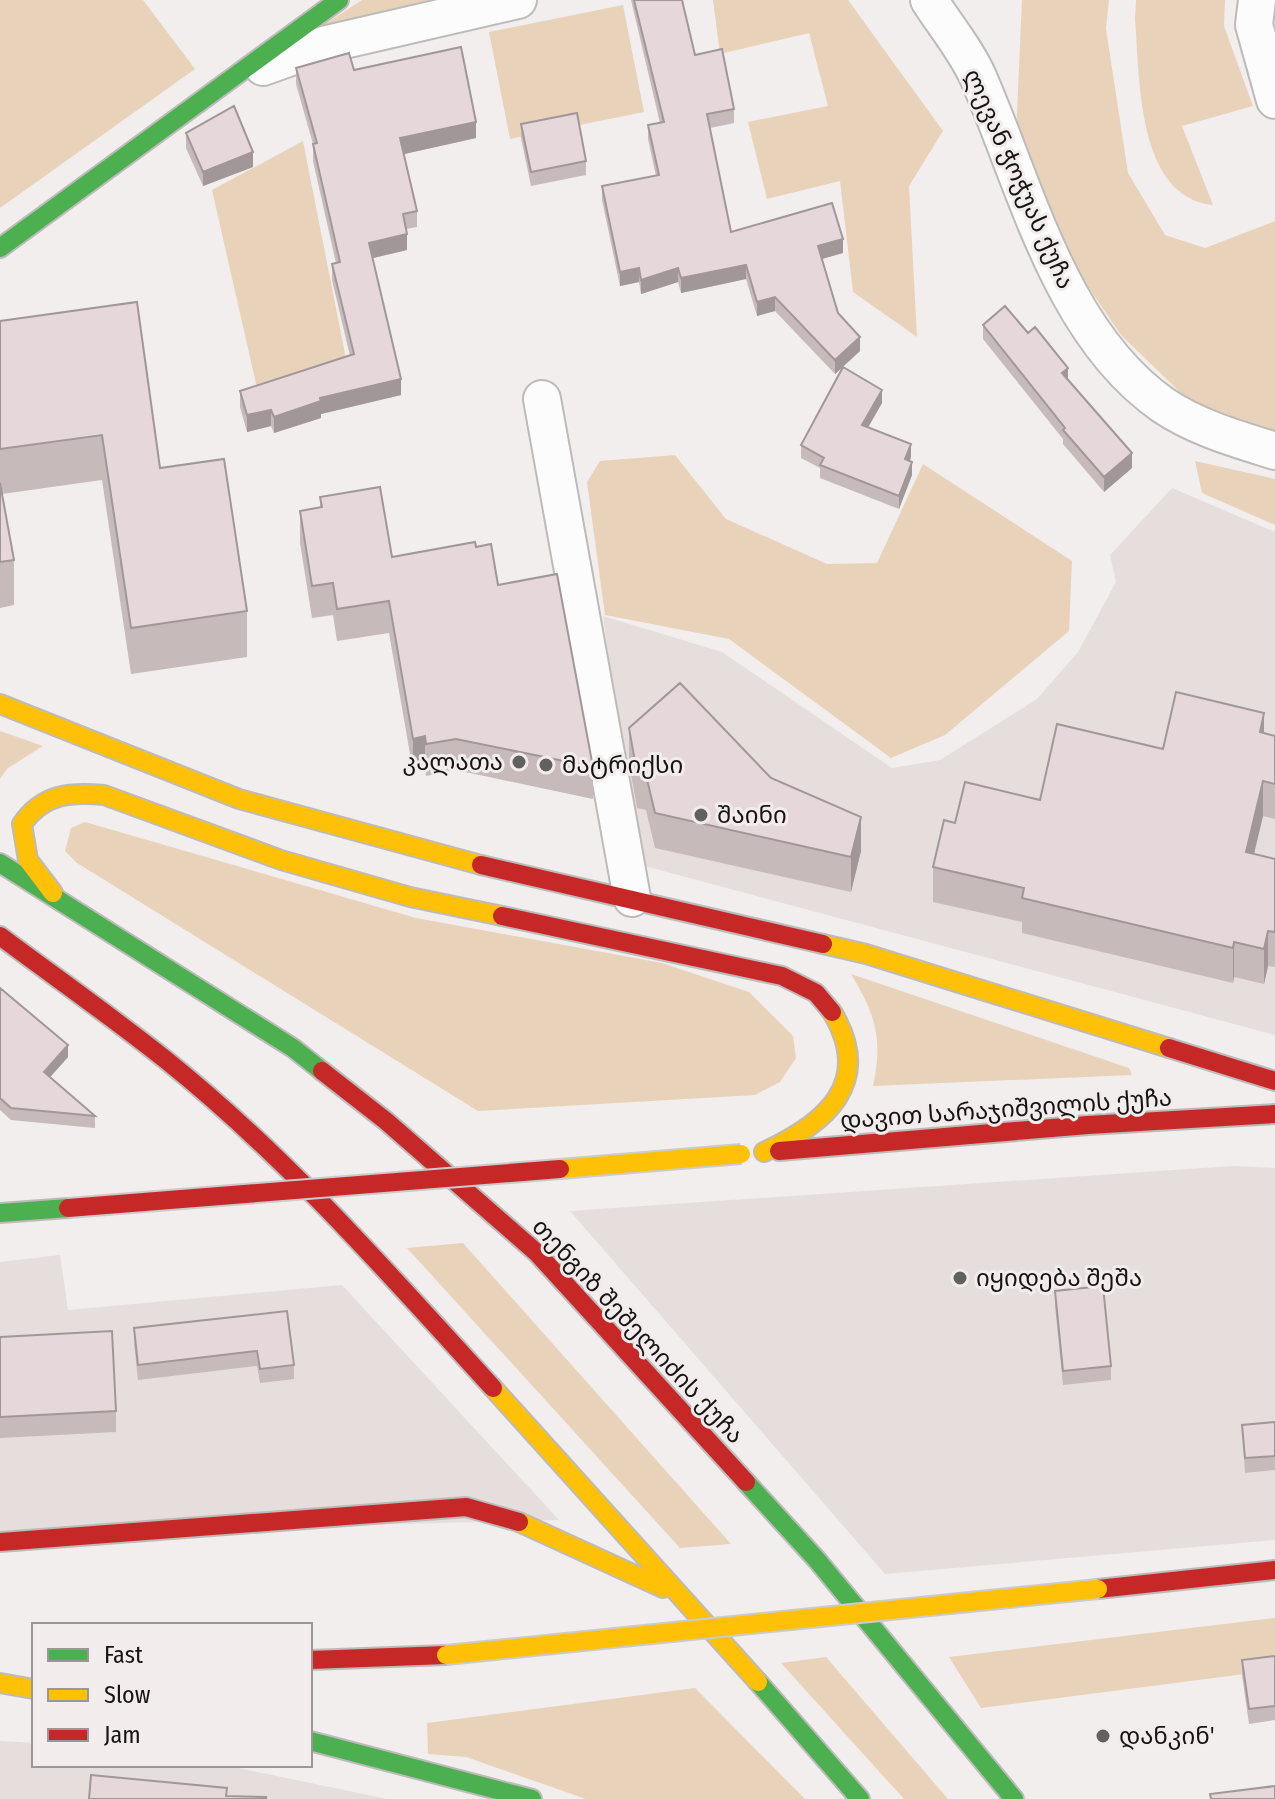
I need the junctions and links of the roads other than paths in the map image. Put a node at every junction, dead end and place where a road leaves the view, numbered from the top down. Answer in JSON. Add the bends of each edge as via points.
{"nodes":[{"id":1,"x":339,"y":0,"type":"edge"},
{"id":2,"x":518,"y":0,"type":"edge"},
{"id":3,"x":929,"y":0,"type":"edge"},
{"id":4,"x":1257,"y":0,"type":"edge"},
{"id":5,"x":236,"y":79,"type":"junction"},
{"id":6,"x":1275,"y":100,"type":"edge"},
{"id":7,"x":0,"y":248,"type":"edge"},
{"id":8,"x":542,"y":399,"type":"dead end"},
{"id":9,"x":1275,"y":451,"type":"edge"},
{"id":10,"x":0,"y":704,"type":"edge"},
{"id":11,"x":0,"y":863,"type":"edge"},
{"id":12,"x":632,"y":898,"type":"junction"},
{"id":13,"x":60,"y":901,"type":"junction"},
{"id":14,"x":0,"y":936,"type":"edge"},
{"id":15,"x":1275,"y":1081,"type":"edge"},
{"id":16,"x":1275,"y":1114,"type":"edge"},
{"id":17,"x":764,"y":1152,"type":"junction"},
{"id":18,"x":0,"y":1213,"type":"edge"},
{"id":19,"x":0,"y":1542,"type":"edge"},
{"id":20,"x":1275,"y":1570,"type":"edge"},
{"id":21,"x":689,"y":1602,"type":"junction"},
{"id":22,"x":312,"y":1660,"type":"edge"},
{"id":23,"x":32,"y":1669,"type":"edge"},
{"id":24,"x":0,"y":1670,"type":"edge"},
{"id":25,"x":0,"y":1683,"type":"edge"},
{"id":26,"x":32,"y":1689,"type":"edge"},
{"id":27,"x":312,"y":1742,"type":"edge"},
{"id":28,"x":532,"y":1799,"type":"edge"},
{"id":29,"x":860,"y":1799,"type":"edge"},
{"id":30,"x":1014,"y":1799,"type":"edge"}],
"edges":[{"from":1,"to":5,"type":"main road"},
{"from":2,"to":5,"type":"street","via":[[327,44]]},
{"from":3,"to":9,"type":"street","name":"ლევან ჭოჭუას ქუჩა","via":[[976,73],[1064,288],[1108,352],[1163,404],[1218,433]]},
{"from":4,"to":6,"type":"street","via":[[1254,25]]},
{"from":5,"to":7,"type":"main road"},
{"from":8,"to":12,"type":"street"},
{"from":10,"to":12,"type":"main road","via":[[239,799],[431,853]]},
{"from":11,"to":13,"type":"main road","name":"თენგიზ შეშელიძის ქუჩა"},
{"from":12,"to":15,"type":"main road","via":[[866,954]]},
{"from":13,"to":17,"type":"main road","via":[[28,860],[22,824],[44,799],[78,792],[104,795],[281,860],[410,897],[782,976],[820,997],[835,1017],[848,1064],[841,1094],[829,1111],[801,1134]]},
{"from":13,"to":30,"type":"main road","name":"თენგიზ შეშელიძის ქუჩა","via":[[293,1048],[537,1253],[817,1560]]},
{"from":14,"to":21,"type":"main road","via":[[121,1023],[273,1156],[352,1233]]},
{"from":16,"to":17,"type":"main road","name":"დავით სარაჯიშვილის ქუჩა"},
{"from":17,"to":18,"type":"main road","name":"დავით სარაჯიშვილის ქუჩა","bridge":true},
{"from":19,"to":21,"type":"main road","via":[[466,1507],[517,1518],[563,1537]]},
{"from":20,"to":22,"type":"main road","bridge":true,"via":[[446,1655]]},
{"from":21,"to":29,"type":"main road"},
{"from":23,"to":24,"type":"main road"},
{"from":25,"to":26,"type":"main road"},
{"from":27,"to":28,"type":"main road"}]}
